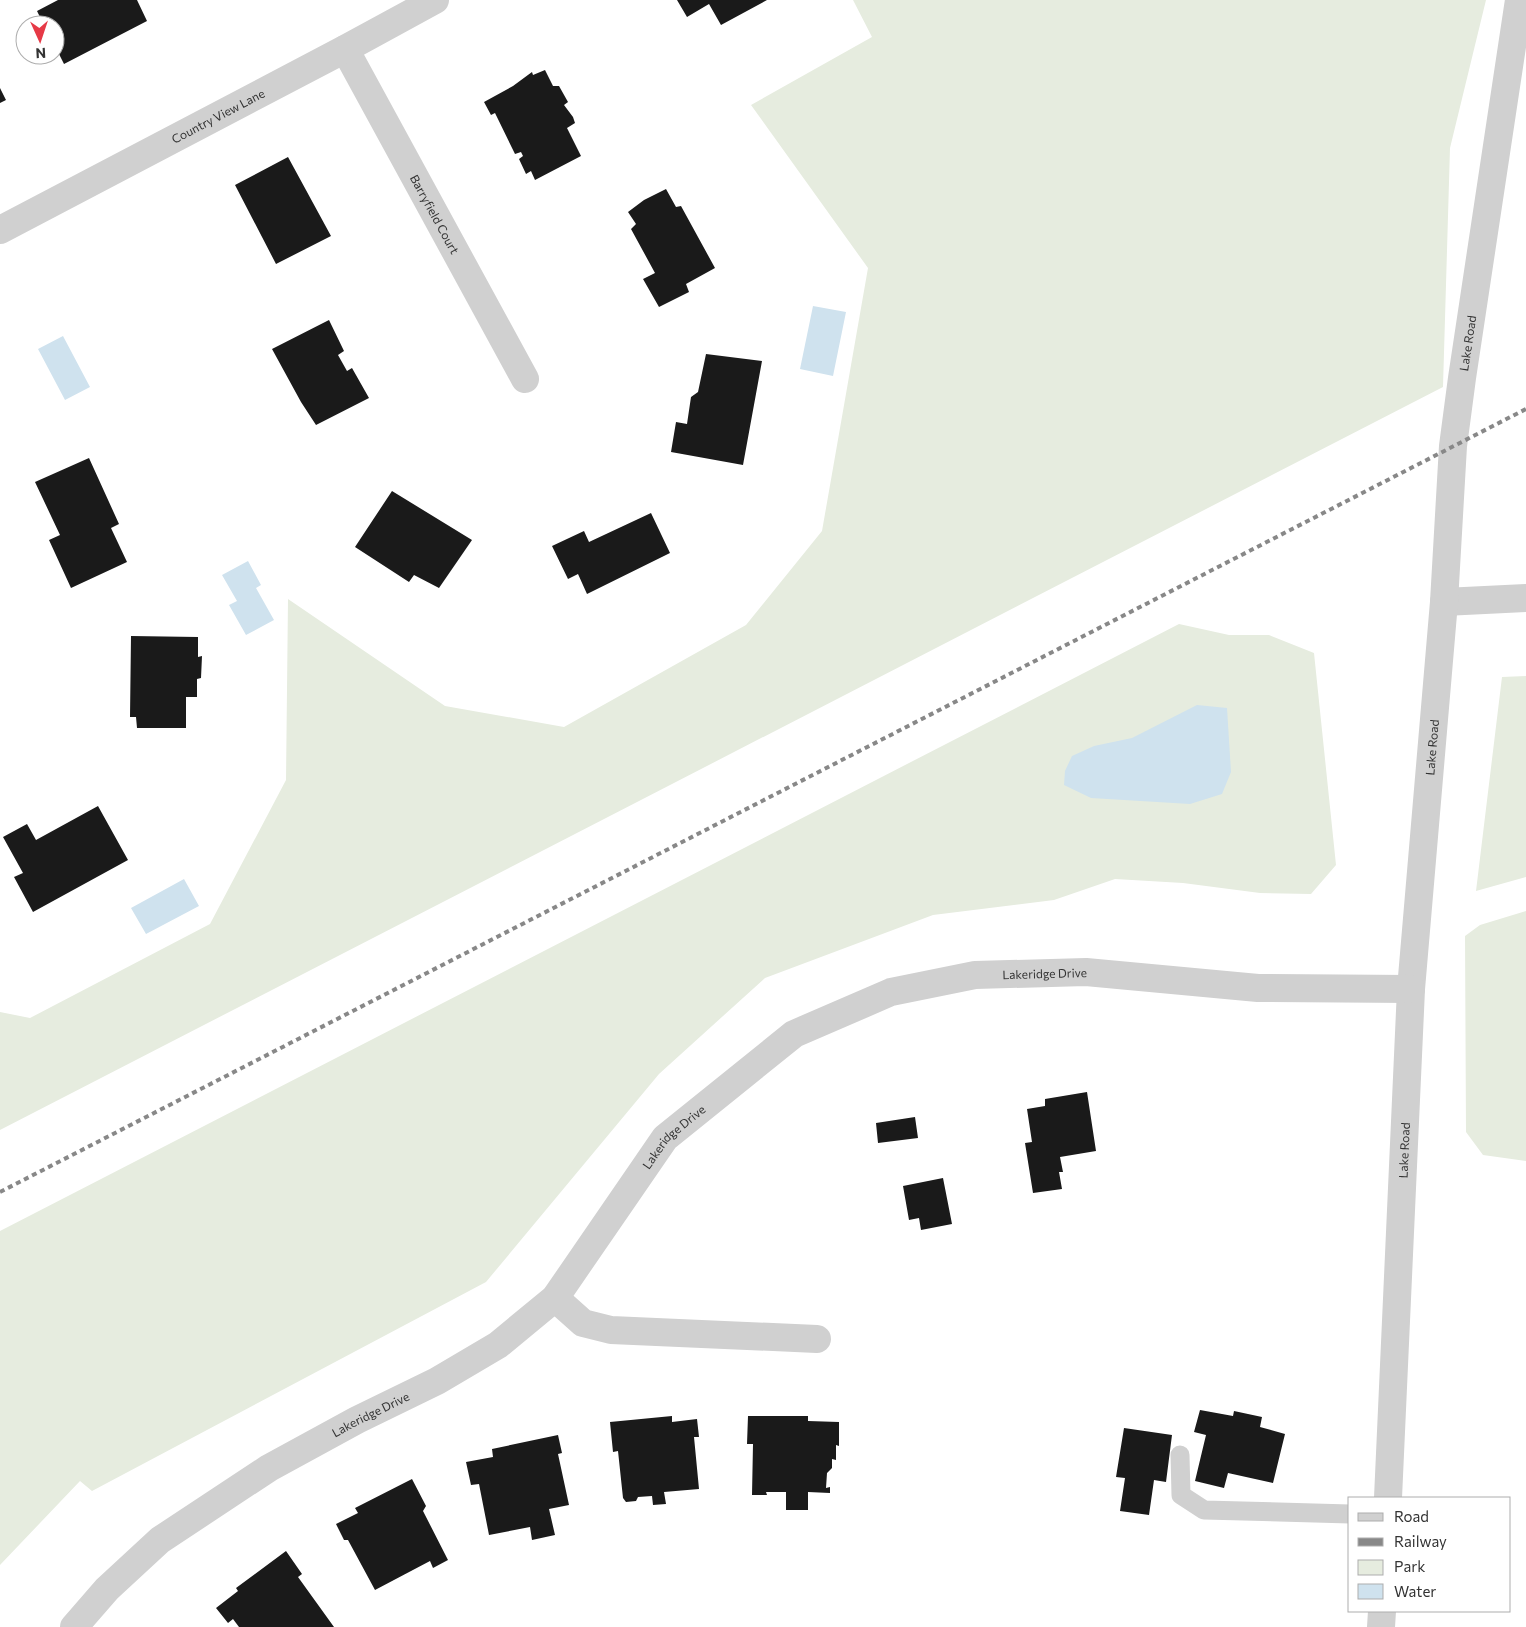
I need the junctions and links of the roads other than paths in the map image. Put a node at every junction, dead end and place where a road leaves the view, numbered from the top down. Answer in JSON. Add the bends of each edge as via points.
{"nodes":[{"id":1,"x":435,"y":0,"type":"edge"},
{"id":2,"x":1518,"y":0,"type":"edge"},
{"id":3,"x":346,"y":49,"type":"junction"},
{"id":4,"x":0,"y":230,"type":"edge"},
{"id":5,"x":525,"y":379,"type":"dead end"},
{"id":6,"x":1526,"y":598,"type":"edge"},
{"id":7,"x":1444,"y":602,"type":"junction"},
{"id":8,"x":1411,"y":989,"type":"junction"},
{"id":9,"x":555,"y":1298,"type":"junction"},
{"id":10,"x":818,"y":1339,"type":"dead end"},
{"id":11,"x":1180,"y":1455,"type":"dead end"},
{"id":12,"x":1388,"y":1497,"type":"edge"},
{"id":13,"x":1348,"y":1514,"type":"edge"},
{"id":14,"x":1382,"y":1612,"type":"edge"},
{"id":15,"x":74,"y":1627,"type":"edge"},
{"id":16,"x":1381,"y":1627,"type":"edge"}],
"edges":[{"from":1,"to":3,"type":"street","name":"Country View Lane"},
{"from":2,"to":7,"type":"street","name":"Lake Road","via":[[1453,446]]},
{"from":3,"to":4,"type":"street","name":"Country View Lane"},
{"from":3,"to":5,"type":"street","name":"Barryfield Court"},
{"from":6,"to":7,"type":"street"},
{"from":7,"to":8,"type":"street","name":"Lake Road"},
{"from":8,"to":9,"type":"street","name":"Lakeridge Drive","via":[[1258,988],[1086,972],[975,975],[891,992],[794,1034],[665,1138]]},
{"from":8,"to":12,"type":"street","name":"Lake Road"},
{"from":9,"to":10,"type":"street","via":[[583,1323],[611,1330]]},
{"from":9,"to":15,"type":"street","name":"Lakeridge Drive","via":[[498,1345],[438,1381],[269,1468],[160,1540],[107,1589]]},
{"from":11,"to":13,"type":"lane","via":[[1181,1496],[1204,1510]]},
{"from":14,"to":16,"type":"street"}]}
